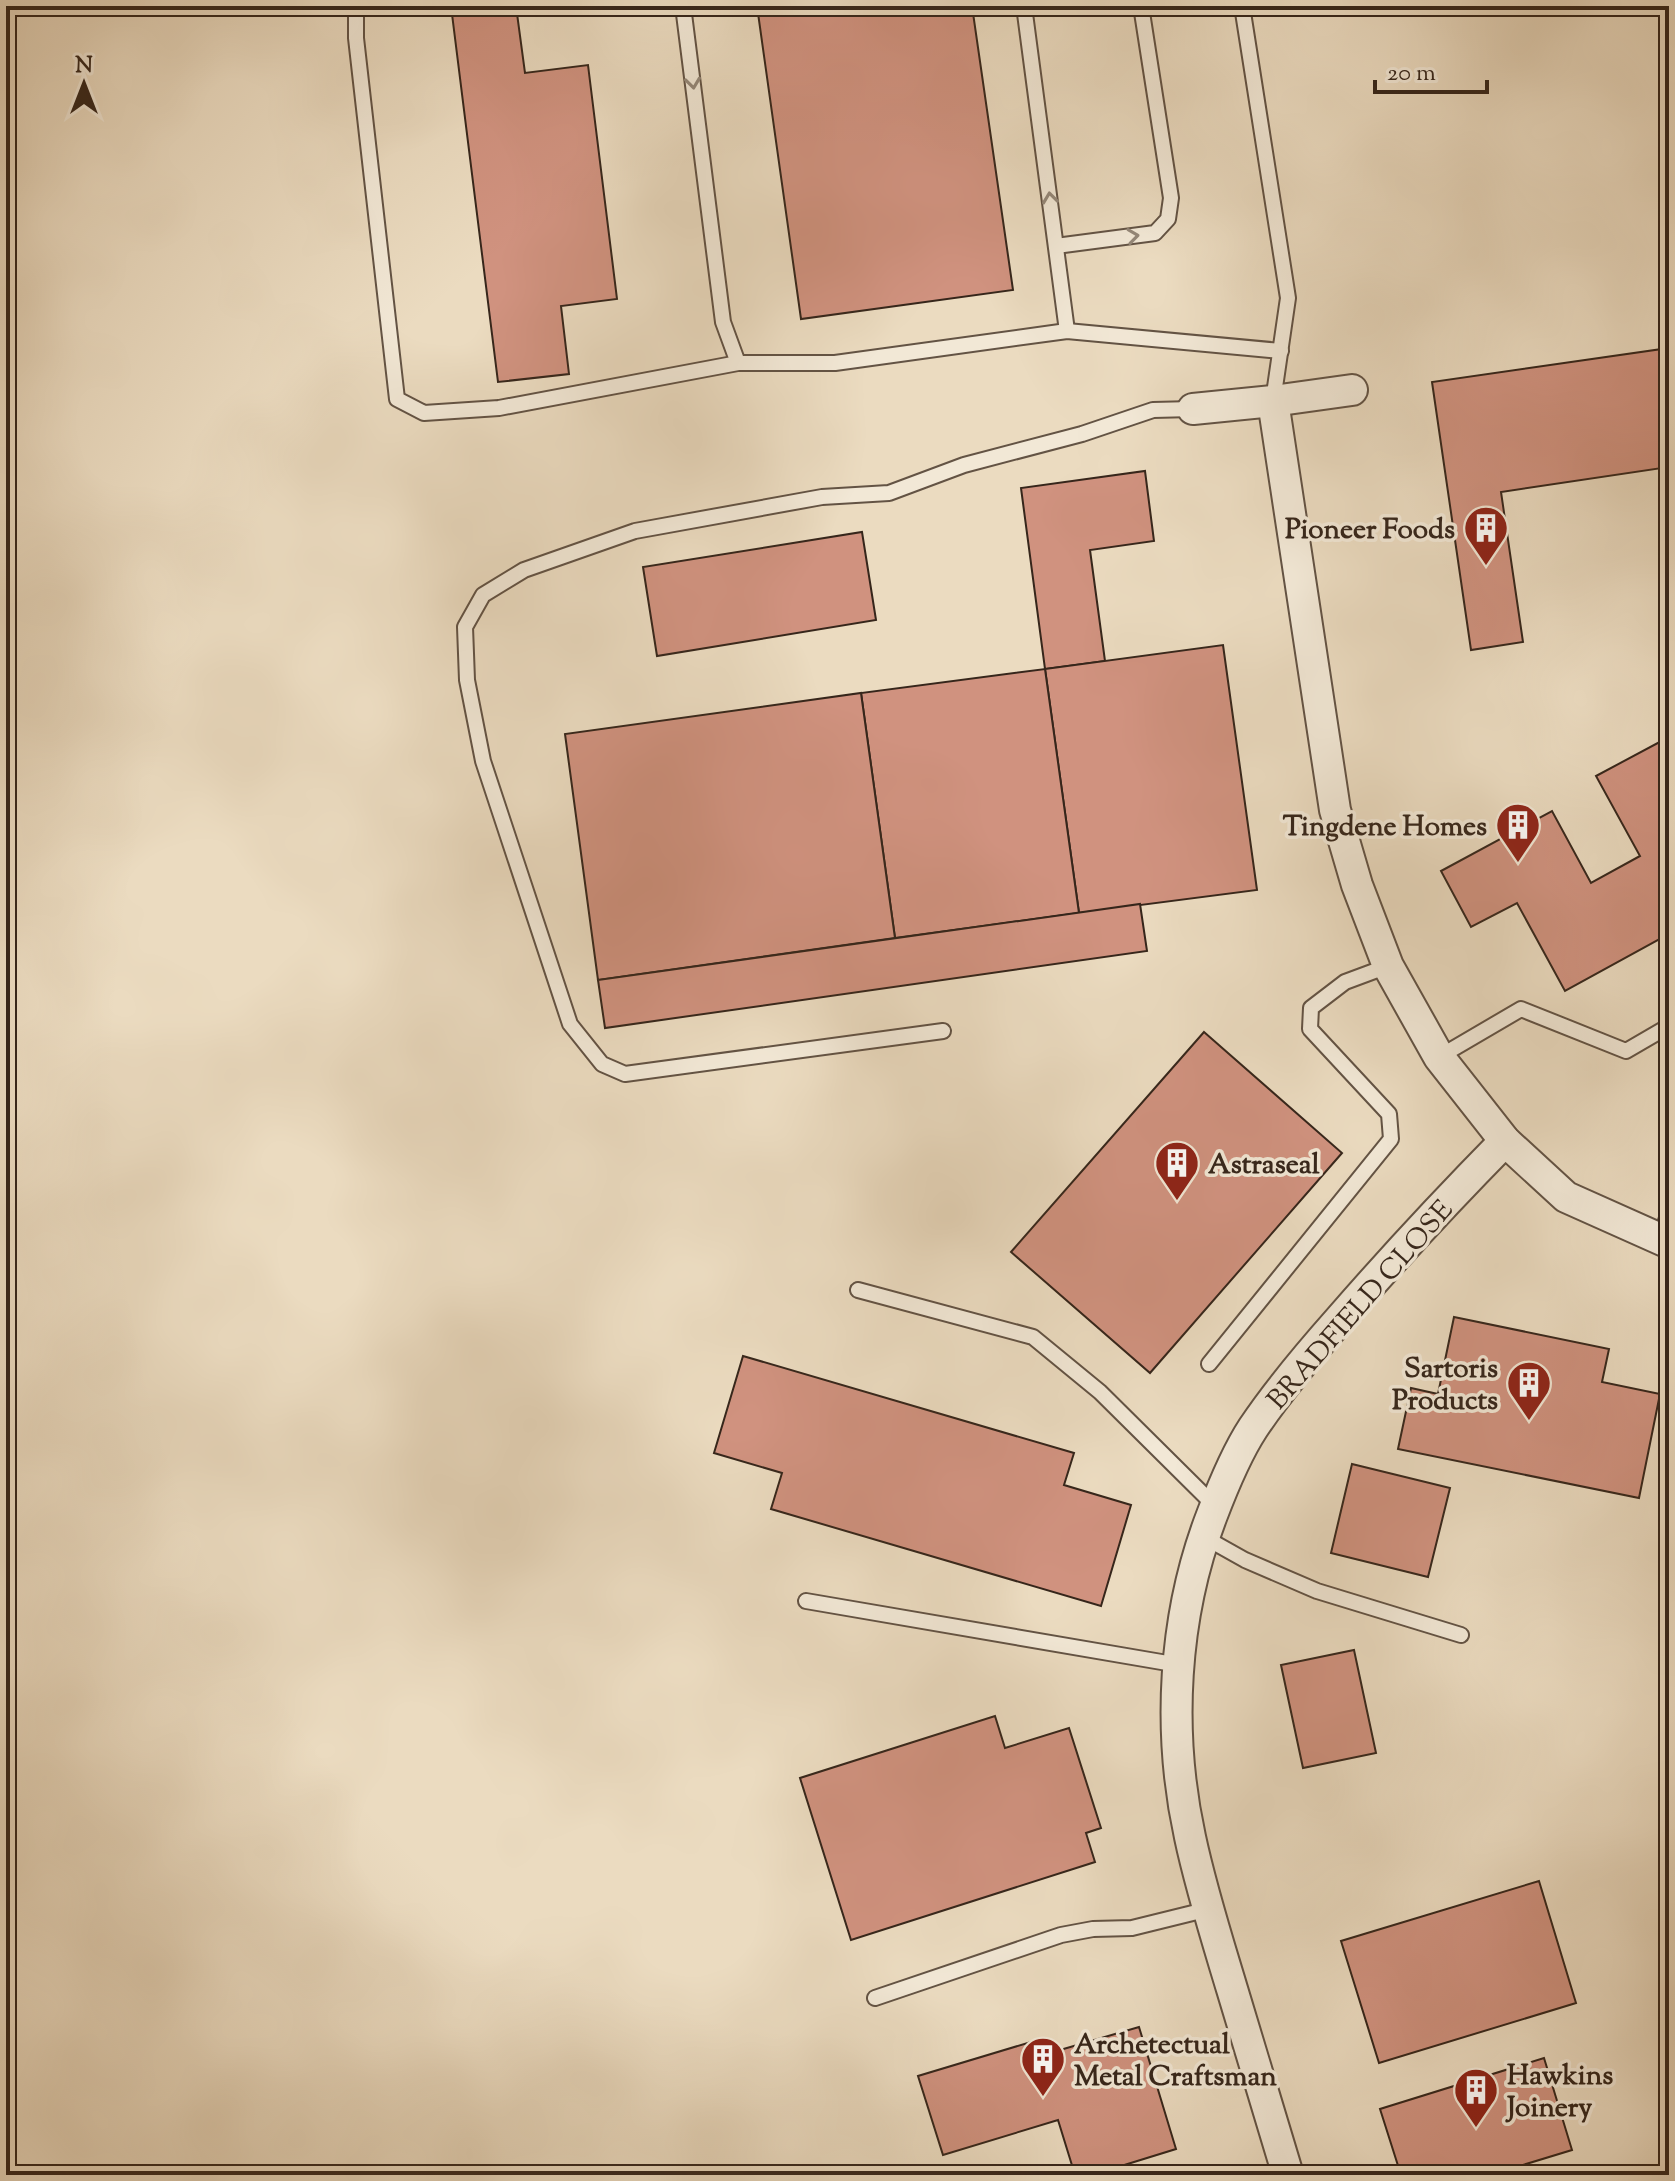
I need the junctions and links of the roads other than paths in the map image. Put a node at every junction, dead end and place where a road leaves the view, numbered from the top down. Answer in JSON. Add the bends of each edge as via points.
{"nodes":[{"id":1,"x":356,"y":6,"type":"edge"},
{"id":2,"x":683,"y":6,"type":"edge"},
{"id":3,"x":1024,"y":6,"type":"edge"},
{"id":4,"x":1141,"y":6,"type":"edge"},
{"id":5,"x":1242,"y":6,"type":"edge"},
{"id":6,"x":1056,"y":246,"type":"junction"},
{"id":7,"x":1067,"y":331,"type":"junction"},
{"id":8,"x":1281,"y":351,"type":"junction"},
{"id":9,"x":738,"y":363,"type":"junction"},
{"id":10,"x":1352,"y":390,"type":"dead end"},
{"id":11,"x":1273,"y":401,"type":"junction"},
{"id":12,"x":1193,"y":409,"type":"joint"},
{"id":13,"x":1388,"y":966,"type":"junction"},
{"id":14,"x":1669,"y":1026,"type":"edge"},
{"id":15,"x":943,"y":1031,"type":"dead end"},
{"id":16,"x":1439,"y":1057,"type":"junction"},
{"id":17,"x":1505,"y":1141,"type":"junction"},
{"id":18,"x":1666,"y":1232,"type":"edge"},
{"id":19,"x":858,"y":1290,"type":"dead end"},
{"id":20,"x":1209,"y":1364,"type":"dead end"},
{"id":21,"x":1215,"y":1506,"type":"junction"},
{"id":22,"x":1204,"y":1536,"type":"junction"},
{"id":23,"x":806,"y":1601,"type":"dead end"},
{"id":24,"x":1461,"y":1635,"type":"dead end"},
{"id":25,"x":1179,"y":1665,"type":"junction"},
{"id":26,"x":1209,"y":1909,"type":"junction"},
{"id":27,"x":875,"y":1998,"type":"dead end"},
{"id":28,"x":1288,"y":2175,"type":"edge"}],
"edges":[{"from":1,"to":9,"type":"lane","via":[[397,399],[424,413],[499,408]]},
{"from":2,"to":9,"type":"lane","one_way":true,"via":[[723,322]]},
{"from":6,"to":3,"type":"lane","one_way":true},
{"from":6,"to":4,"type":"lane","one_way":true,"via":[[1155,233],[1168,219],[1171,198]]},
{"from":5,"to":8,"type":"lane","via":[[1288,298]]},
{"from":6,"to":7,"type":"lane"},
{"from":7,"to":8,"type":"lane"},
{"from":7,"to":9,"type":"lane","via":[[835,363]]},
{"from":8,"to":11,"type":"lane"},
{"from":10,"to":11,"type":"street"},
{"from":11,"to":12,"type":"street"},
{"from":11,"to":13,"type":"street","via":[[1335,810]]},
{"from":12,"to":15,"type":"lane","via":[[1138,414],[964,465],[889,493],[822,497],[635,531],[524,570],[483,595],[465,627],[467,680],[483,761],[570,1024],[602,1064],[625,1074]]},
{"from":13,"to":16,"type":"street"},
{"from":13,"to":20,"type":"lane","via":[[1345,982],[1311,1008],[1310,1029],[1389,1114],[1391,1139]]},
{"from":14,"to":16,"type":"lane","via":[[1626,1051],[1521,1009]]},
{"from":16,"to":17,"type":"street"},
{"from":17,"to":18,"type":"street","via":[[1566,1197]]},
{"from":17,"to":21,"type":"street","name":"BRADFIELD CLOSE","via":[[1291,1375],[1252,1430]]},
{"from":19,"to":21,"type":"lane","via":[[1033,1337],[1100,1392]]},
{"from":21,"to":22,"type":"street","name":"BRADFIELD CLOSE"},
{"from":22,"to":24,"type":"lane","via":[[1317,1591]]},
{"from":22,"to":25,"type":"street","name":"BRADFIELD CLOSE","via":[[1185,1606]]},
{"from":23,"to":25,"type":"lane"},
{"from":25,"to":26,"type":"street","name":"BRADFIELD CLOSE","via":[[1181,1778]]},
{"from":26,"to":27,"type":"lane","via":[[1132,1928],[1061,1935]]},
{"from":26,"to":28,"type":"street","name":"BRADFIELD CLOSE"}]}
